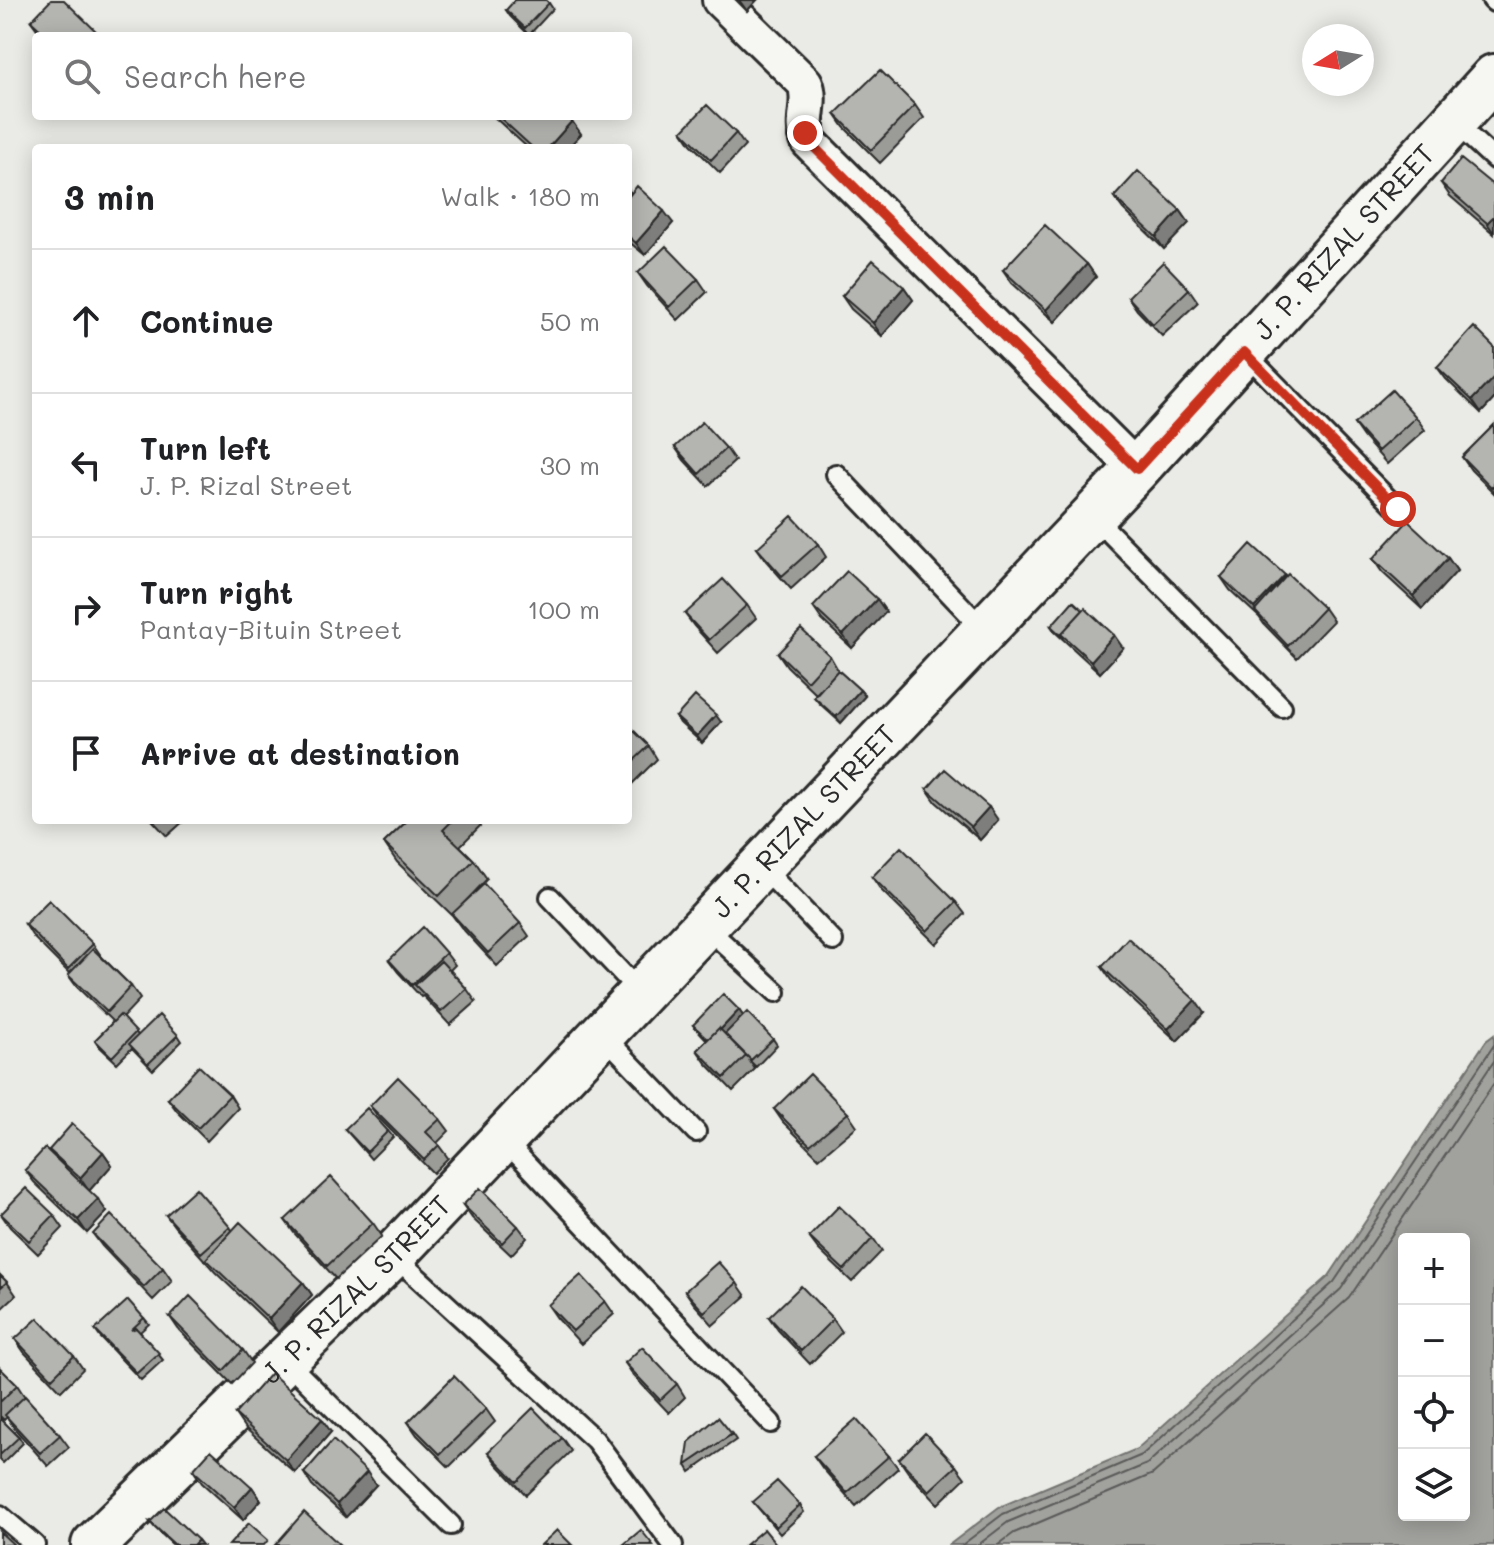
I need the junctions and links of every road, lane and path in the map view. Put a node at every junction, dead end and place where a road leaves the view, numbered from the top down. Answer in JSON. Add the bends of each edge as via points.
{"nodes":[{"id":1,"x":720,"y":0,"type":"edge"},
{"id":2,"x":1494,"y":77,"type":"edge"},
{"id":3,"x":1454,"y":122,"type":"junction"},
{"id":4,"x":1494,"y":159,"type":"edge"},
{"id":5,"x":1244,"y":352,"type":"junction"},
{"id":6,"x":1137,"y":469,"type":"junction"},
{"id":7,"x":836,"y":474,"type":"dead end"},
{"id":8,"x":1398,"y":509,"type":"dead end"},
{"id":9,"x":1093,"y":516,"type":"junction"},
{"id":10,"x":985,"y":631,"type":"junction"},
{"id":11,"x":1282,"y":707,"type":"dead end"},
{"id":12,"x":761,"y":866,"type":"junction"},
{"id":13,"x":550,"y":897,"type":"dead end"},
{"id":14,"x":704,"y":925,"type":"junction"},
{"id":15,"x":833,"y":941,"type":"dead end"},
{"id":16,"x":776,"y":992,"type":"dead end"},
{"id":17,"x":641,"y":993,"type":"junction"},
{"id":18,"x":602,"y":1034,"type":"junction"},
{"id":19,"x":696,"y":1132,"type":"dead end"},
{"id":20,"x":503,"y":1139,"type":"junction"},
{"id":21,"x":393,"y":1255,"type":"junction"},
{"id":22,"x":286,"y":1361,"type":"junction"},
{"id":23,"x":771,"y":1423,"type":"dead end"},
{"id":24,"x":0,"y":1515,"type":"edge"},
{"id":25,"x":451,"y":1525,"type":"dead end"},
{"id":26,"x":35,"y":1545,"type":"edge"},
{"id":27,"x":94,"y":1545,"type":"edge"},
{"id":28,"x":673,"y":1545,"type":"edge"}],
"edges":[{"from":1,"to":6,"type":"street","via":[[805,83],[803,125],[809,142]]},
{"from":2,"to":3,"type":"main road","name":"J. P. RIZAL STREET"},
{"from":3,"to":4,"type":"lane"},
{"from":3,"to":5,"type":"main road","name":"J. P. RIZAL STREET"},
{"from":5,"to":6,"type":"main road","name":"J. P. RIZAL STREET"},
{"from":5,"to":8,"type":"lane"},
{"from":6,"to":9,"type":"main road","name":"J. P. RIZAL STREET"},
{"from":7,"to":10,"type":"lane"},
{"from":9,"to":10,"type":"main road","name":"J. P. RIZAL STREET"},
{"from":9,"to":11,"type":"lane"},
{"from":10,"to":12,"type":"main road","name":"J. P. RIZAL STREET"},
{"from":12,"to":14,"type":"main road","name":"J. P. RIZAL STREET"},
{"from":12,"to":15,"type":"lane"},
{"from":13,"to":17,"type":"lane"},
{"from":14,"to":16,"type":"lane"},
{"from":14,"to":17,"type":"main road","name":"J. P. RIZAL STREET"},
{"from":17,"to":18,"type":"main road","name":"J. P. RIZAL STREET"},
{"from":18,"to":19,"type":"lane"},
{"from":18,"to":20,"type":"main road","name":"J. P. RIZAL STREET"},
{"from":20,"to":21,"type":"main road","name":"J. P. RIZAL STREET"},
{"from":20,"to":23,"type":"lane"},
{"from":21,"to":22,"type":"main road","name":"J. P. RIZAL STREET"},
{"from":21,"to":28,"type":"lane","via":[[595,1440]]},
{"from":22,"to":25,"type":"lane"},
{"from":22,"to":27,"type":"main road","name":"J. P. RIZAL STREET"},
{"from":24,"to":26,"type":"lane"}]}
